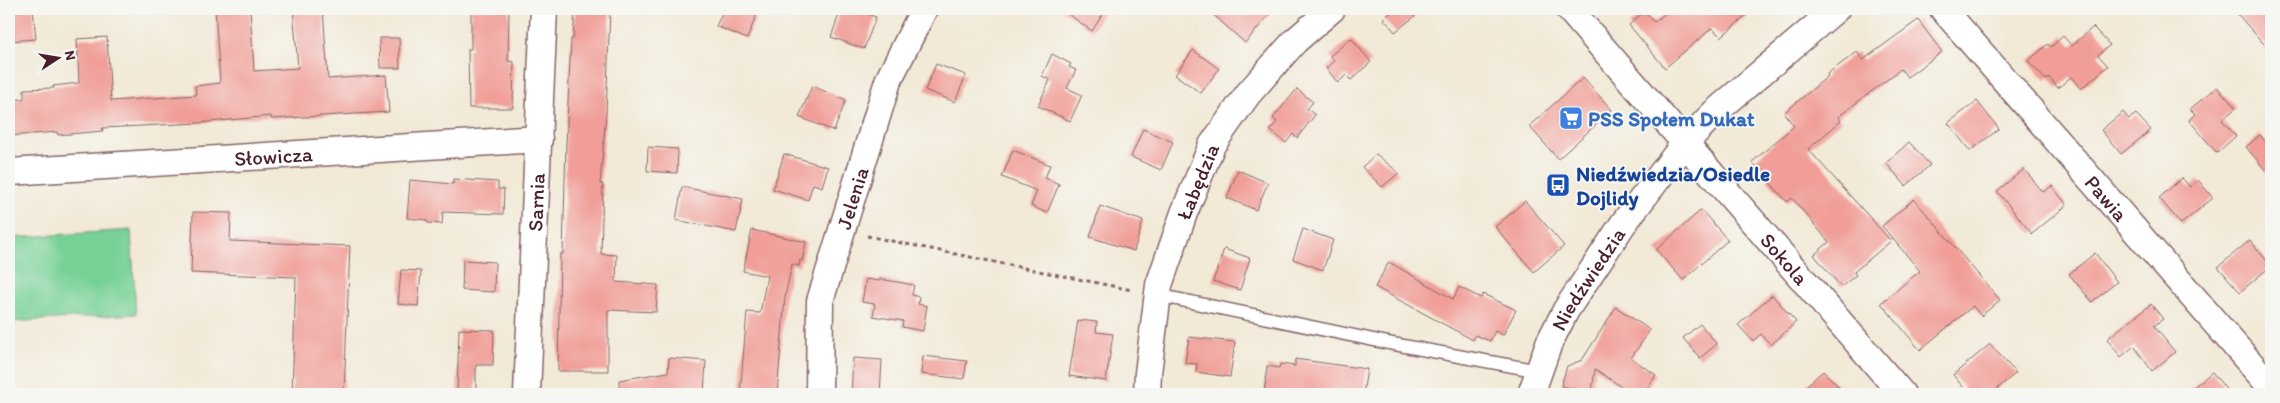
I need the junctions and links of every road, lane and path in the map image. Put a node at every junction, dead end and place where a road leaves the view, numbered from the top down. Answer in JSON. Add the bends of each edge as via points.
{"nodes":[{"id":1,"x":544,"y":9,"type":"edge"},
{"id":2,"x":924,"y":9,"type":"edge"},
{"id":3,"x":1332,"y":9,"type":"edge"},
{"id":4,"x":1569,"y":9,"type":"edge"},
{"id":5,"x":1836,"y":9,"type":"edge"},
{"id":6,"x":1943,"y":9,"type":"edge"},
{"id":7,"x":539,"y":139,"type":"junction"},
{"id":8,"x":1685,"y":143,"type":"junction"},
{"id":9,"x":9,"y":172,"type":"edge"},
{"id":10,"x":842,"y":231,"type":"junction"},
{"id":11,"x":1157,"y":295,"type":"junction"},
{"id":12,"x":1535,"y":383,"type":"edge"},
{"id":13,"x":2271,"y":387,"type":"edge"},
{"id":14,"x":527,"y":394,"type":"edge"},
{"id":15,"x":819,"y":394,"type":"edge"},
{"id":16,"x":1147,"y":394,"type":"edge"},
{"id":17,"x":1902,"y":394,"type":"edge"}],
"edges":[{"from":1,"to":7,"type":"street","name":"Sarnia"},
{"from":2,"to":10,"type":"street","name":"Jelenia","via":[[888,81]]},
{"from":3,"to":11,"type":"street","name":"Łabędzia","via":[[1295,41],[1212,145],[1184,213]]},
{"from":4,"to":8,"type":"street","name":"Sokola"},
{"from":5,"to":8,"type":"street","name":"Niedźwiedzia","via":[[1714,113]]},
{"from":6,"to":13,"type":"street","name":"Pawia"},
{"from":7,"to":9,"type":"street","name":"Słowicza"},
{"from":7,"to":14,"type":"street","name":"Sarnia"},
{"from":8,"to":12,"type":"street","name":"Niedźwiedzia","via":[[1624,224],[1566,310],[1549,343]]},
{"from":8,"to":17,"type":"street","name":"Sokola"},
{"from":10,"to":11,"type":"path"},
{"from":10,"to":15,"type":"street","name":"Jelenia","via":[[820,301]]},
{"from":11,"to":12,"type":"lane","via":[[1388,343]]},
{"from":11,"to":16,"type":"street","name":"Łabędzia"}]}
